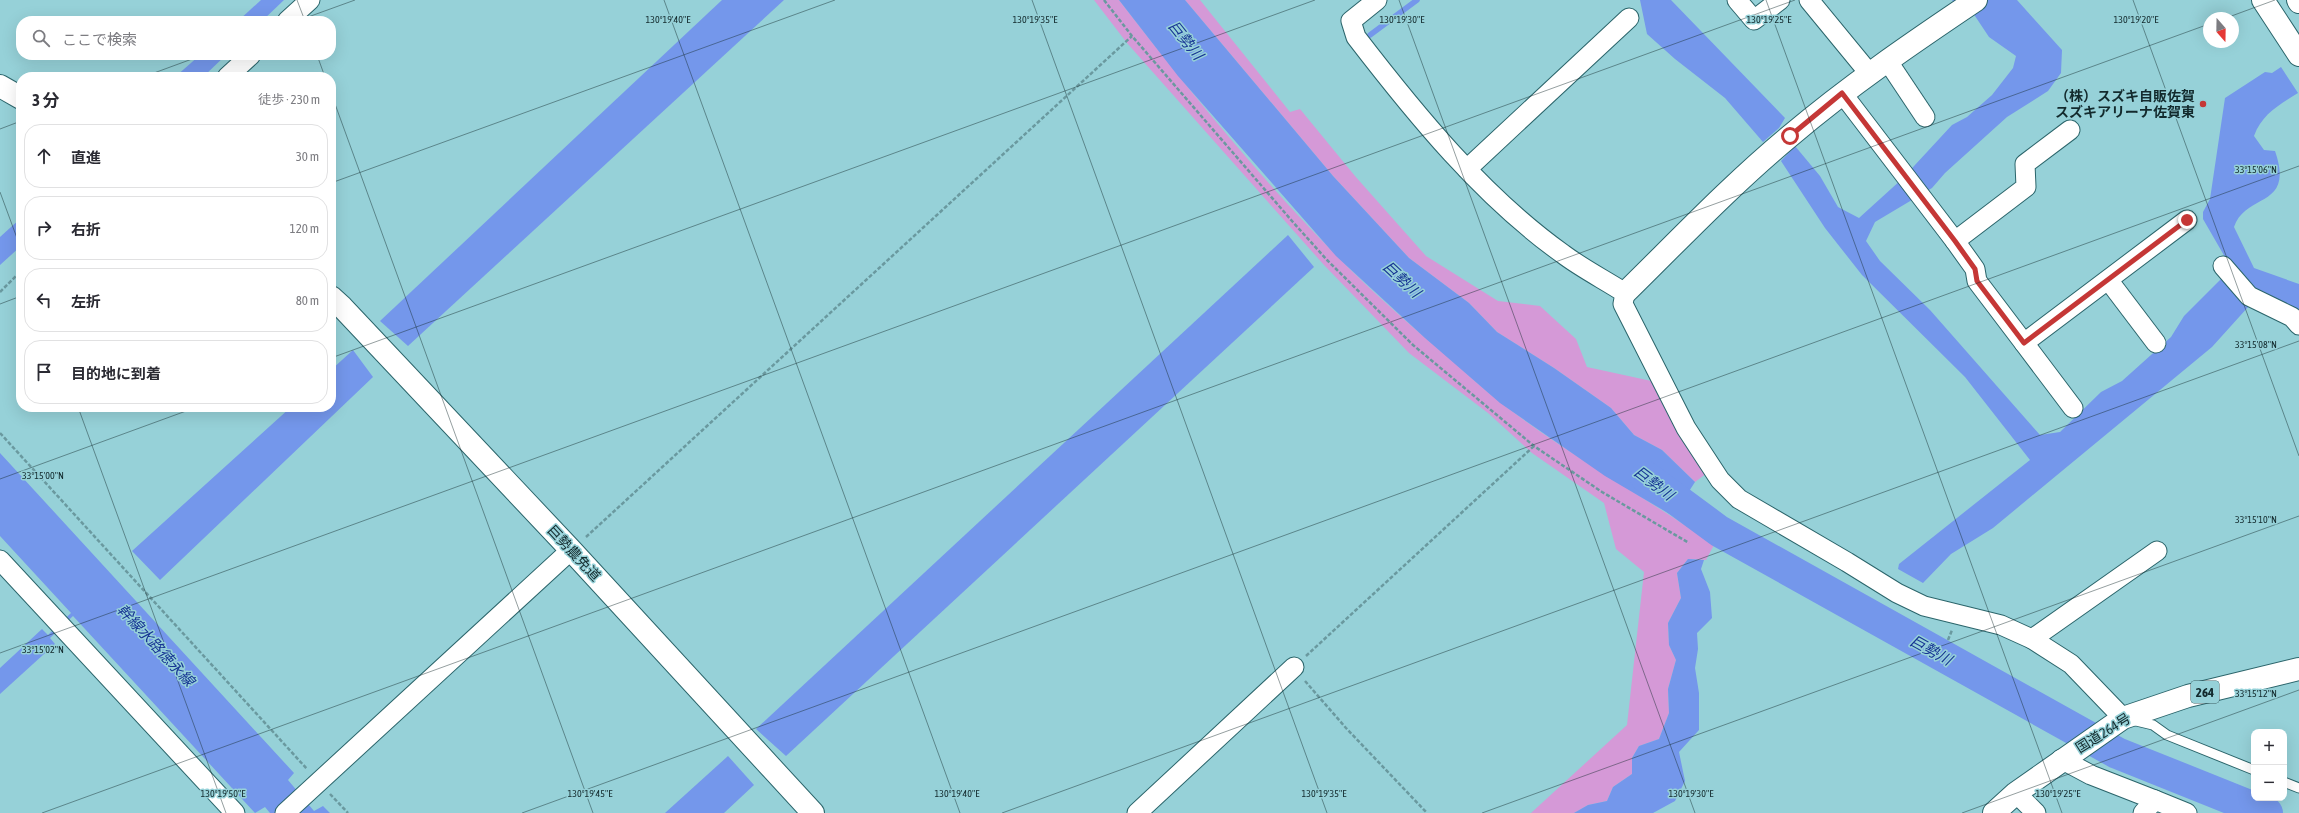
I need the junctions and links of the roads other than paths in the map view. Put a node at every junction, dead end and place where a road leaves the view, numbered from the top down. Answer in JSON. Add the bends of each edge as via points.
{"nodes":[{"id":1,"x":310,"y":0,"type":"edge"},
{"id":2,"x":1377,"y":0,"type":"edge"},
{"id":3,"x":1737,"y":0,"type":"edge"},
{"id":4,"x":1780,"y":0,"type":"edge"},
{"id":5,"x":1809,"y":0,"type":"edge"},
{"id":6,"x":2263,"y":0,"type":"edge"},
{"id":7,"x":1969,"y":5,"type":"edge"},
{"id":8,"x":292,"y":16,"type":"edge"},
{"id":9,"x":1629,"y":18,"type":"dead end"},
{"id":10,"x":2299,"y":55,"type":"edge"},
{"id":11,"x":246,"y":60,"type":"edge"},
{"id":12,"x":1887,"y":60,"type":"junction"},
{"id":13,"x":232,"y":72,"type":"edge"},
{"id":14,"x":1869,"y":73,"type":"junction"},
{"id":15,"x":0,"y":86,"type":"edge"},
{"id":16,"x":1842,"y":93,"type":"junction"},
{"id":17,"x":16,"y":95,"type":"edge"},
{"id":18,"x":1925,"y":117,"type":"dead end"},
{"id":19,"x":2070,"y":130,"type":"dead end"},
{"id":20,"x":1466,"y":169,"type":"junction"},
{"id":21,"x":2187,"y":220,"type":"dead end"},
{"id":22,"x":1955,"y":241,"type":"junction"},
{"id":23,"x":2223,"y":266,"type":"dead end"},
{"id":24,"x":2108,"y":281,"type":"junction"},
{"id":25,"x":1625,"y":293,"type":"junction"},
{"id":26,"x":336,"y":301,"type":"edge"},
{"id":27,"x":2299,"y":325,"type":"edge"},
{"id":28,"x":2024,"y":343,"type":"junction"},
{"id":29,"x":2156,"y":343,"type":"dead end"},
{"id":30,"x":2073,"y":408,"type":"dead end"},
{"id":31,"x":571,"y":550,"type":"junction"},
{"id":32,"x":2157,"y":551,"type":"dead end"},
{"id":33,"x":0,"y":560,"type":"edge"},
{"id":34,"x":2032,"y":640,"type":"junction"},
{"id":35,"x":1294,"y":667,"type":"road end"},
{"id":36,"x":2299,"y":669,"type":"edge"},
{"id":37,"x":2119,"y":720,"type":"junction"},
{"id":38,"x":2067,"y":756,"type":"junction"},
{"id":39,"x":2251,"y":769,"type":"edge"},
{"id":40,"x":2287,"y":783,"type":"edge"},
{"id":41,"x":2299,"y":788,"type":"edge"},
{"id":42,"x":2016,"y":792,"type":"junction"},
{"id":43,"x":2149,"y":807,"type":"edge"},
{"id":44,"x":235,"y":813,"type":"edge"},
{"id":45,"x":285,"y":813,"type":"edge"},
{"id":46,"x":813,"y":813,"type":"edge"},
{"id":47,"x":1137,"y":813,"type":"edge"},
{"id":48,"x":1994,"y":813,"type":"edge"},
{"id":49,"x":2036,"y":813,"type":"edge"},
{"id":50,"x":2186,"y":813,"type":"edge"}],
"edges":[{"from":1,"to":8,"type":"street"},
{"from":2,"to":20,"type":"street","via":[[1351,21],[1356,37],[1422,120]]},
{"from":3,"to":4,"type":"street","via":[[1754,20]]},
{"from":5,"to":14,"type":"street"},
{"from":6,"to":10,"type":"main road"},
{"from":7,"to":12,"type":"main road"},
{"from":9,"to":20,"type":"street"},
{"from":11,"to":13,"type":"street"},
{"from":12,"to":14,"type":"main road"},
{"from":12,"to":18,"type":"street"},
{"from":14,"to":16,"type":"main road"},
{"from":15,"to":17,"type":"main road"},
{"from":16,"to":22,"type":"street"},
{"from":16,"to":25,"type":"main road","via":[[1771,152]]},
{"from":19,"to":22,"type":"street","via":[[2025,164],[2026,187]]},
{"from":20,"to":25,"type":"street","via":[[1531,229],[1564,255]]},
{"from":21,"to":24,"type":"street"},
{"from":22,"to":28,"type":"street","via":[[1975,269],[1977,281]]},
{"from":23,"to":27,"type":"street","via":[[2249,296],[2292,317]]},
{"from":24,"to":28,"type":"street"},
{"from":24,"to":29,"type":"street"},
{"from":25,"to":34,"type":"street","via":[[1623,304],[1686,428],[1720,480],[1739,499],[1917,603],[2001,625]]},
{"from":26,"to":31,"type":"main road","name":"巨勢農免道"},
{"from":28,"to":30,"type":"street"},
{"from":31,"to":45,"type":"street"},
{"from":31,"to":46,"type":"main road","name":"巨勢農免道"},
{"from":32,"to":34,"type":"street"},
{"from":33,"to":44,"type":"street"},
{"from":34,"to":37,"type":"street","via":[[2071,664]]},
{"from":35,"to":47,"type":"street"},
{"from":36,"to":37,"type":"main road","name":"国道264号","number":"264","via":[[2188,696]]},
{"from":37,"to":38,"type":"main road","name":"国道264号","number":"264"},
{"from":37,"to":39,"type":"lane","via":[[2153,725],[2167,735]]},
{"from":38,"to":42,"type":"main road","name":"国道264号","number":"264"},
{"from":38,"to":43,"type":"street","via":[[2091,775]]},
{"from":40,"to":41,"type":"lane"},
{"from":42,"to":48,"type":"main road","name":"国道264号","number":"264"},
{"from":42,"to":49,"type":"street"},
{"from":43,"to":50,"type":"street"}]}
